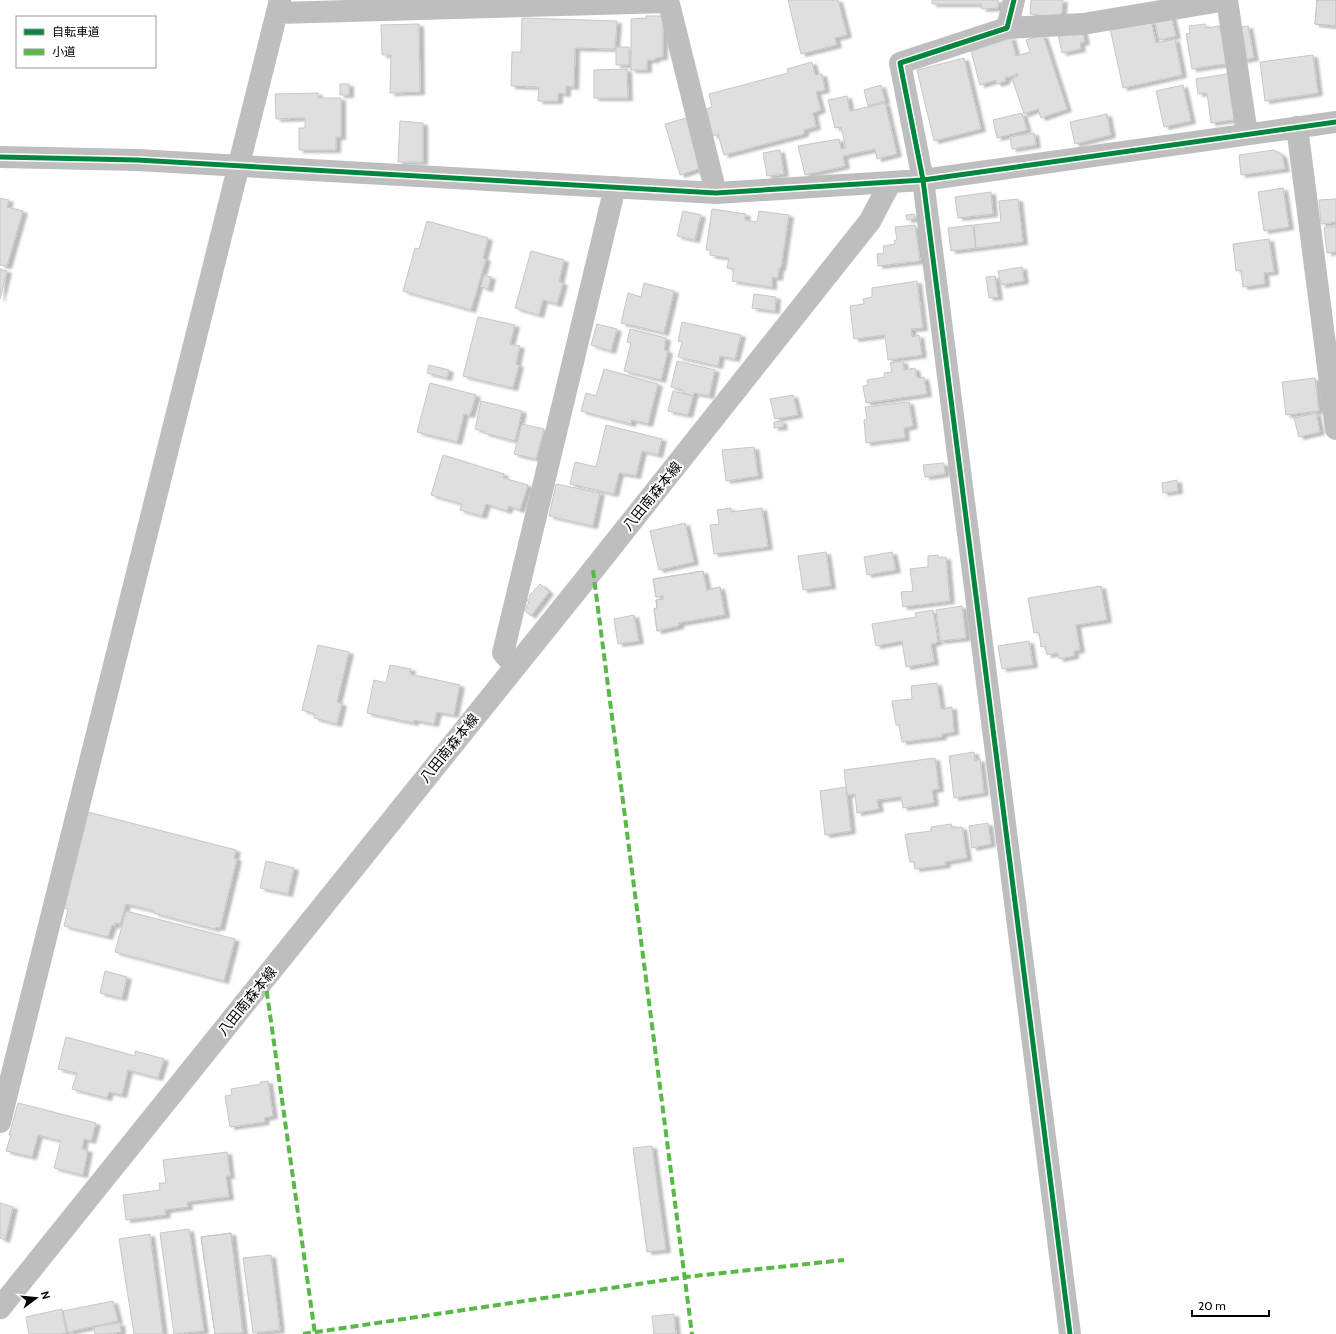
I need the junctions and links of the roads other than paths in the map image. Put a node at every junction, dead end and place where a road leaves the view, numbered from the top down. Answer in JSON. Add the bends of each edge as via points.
{"nodes":[{"id":1,"x":1014,"y":0,"type":"edge"},
{"id":2,"x":1227,"y":0,"type":"edge"},
{"id":3,"x":668,"y":1,"type":"edge"},
{"id":4,"x":278,"y":6,"type":"edge"},
{"id":5,"x":1007,"y":28,"type":"junction"},
{"id":6,"x":1336,"y":122,"type":"edge"},
{"id":7,"x":1297,"y":127,"type":"junction"},
{"id":8,"x":1247,"y":134,"type":"junction"},
{"id":9,"x":0,"y":157,"type":"edge"},
{"id":10,"x":240,"y":165,"type":"junction"},
{"id":11,"x":923,"y":180,"type":"junction"},
{"id":12,"x":890,"y":183,"type":"junction"},
{"id":13,"x":615,"y":187,"type":"junction"},
{"id":14,"x":716,"y":193,"type":"junction"},
{"id":15,"x":1336,"y":429,"type":"edge"},
{"id":16,"x":515,"y":666,"type":"junction"},
{"id":17,"x":0,"y":1122,"type":"edge"},
{"id":18,"x":0,"y":1308,"type":"edge"},
{"id":19,"x":1070,"y":1334,"type":"edge"}],
"edges":[{"from":1,"to":5,"type":"street"},
{"from":2,"to":5,"type":"street","via":[[1083,24]]},
{"from":2,"to":8,"type":"street"},
{"from":3,"to":4,"type":"street"},
{"from":3,"to":14,"type":"street"},
{"from":4,"to":10,"type":"street"},
{"from":5,"to":11,"type":"street","via":[[900,63]]},
{"from":6,"to":7,"type":"street"},
{"from":7,"to":8,"type":"street"},
{"from":7,"to":15,"type":"street"},
{"from":8,"to":11,"type":"street"},
{"from":9,"to":10,"type":"street"},
{"from":10,"to":13,"type":"street"},
{"from":10,"to":17,"type":"street"},
{"from":11,"to":12,"type":"street"},
{"from":11,"to":19,"type":"street"},
{"from":12,"to":14,"type":"street"},
{"from":12,"to":16,"type":"street","name":"八田南森本線","via":[[870,221]]},
{"from":13,"to":14,"type":"street"},
{"from":13,"to":16,"type":"street","via":[[503,653]]},
{"from":16,"to":18,"type":"street","name":"八田南森本線"}]}
